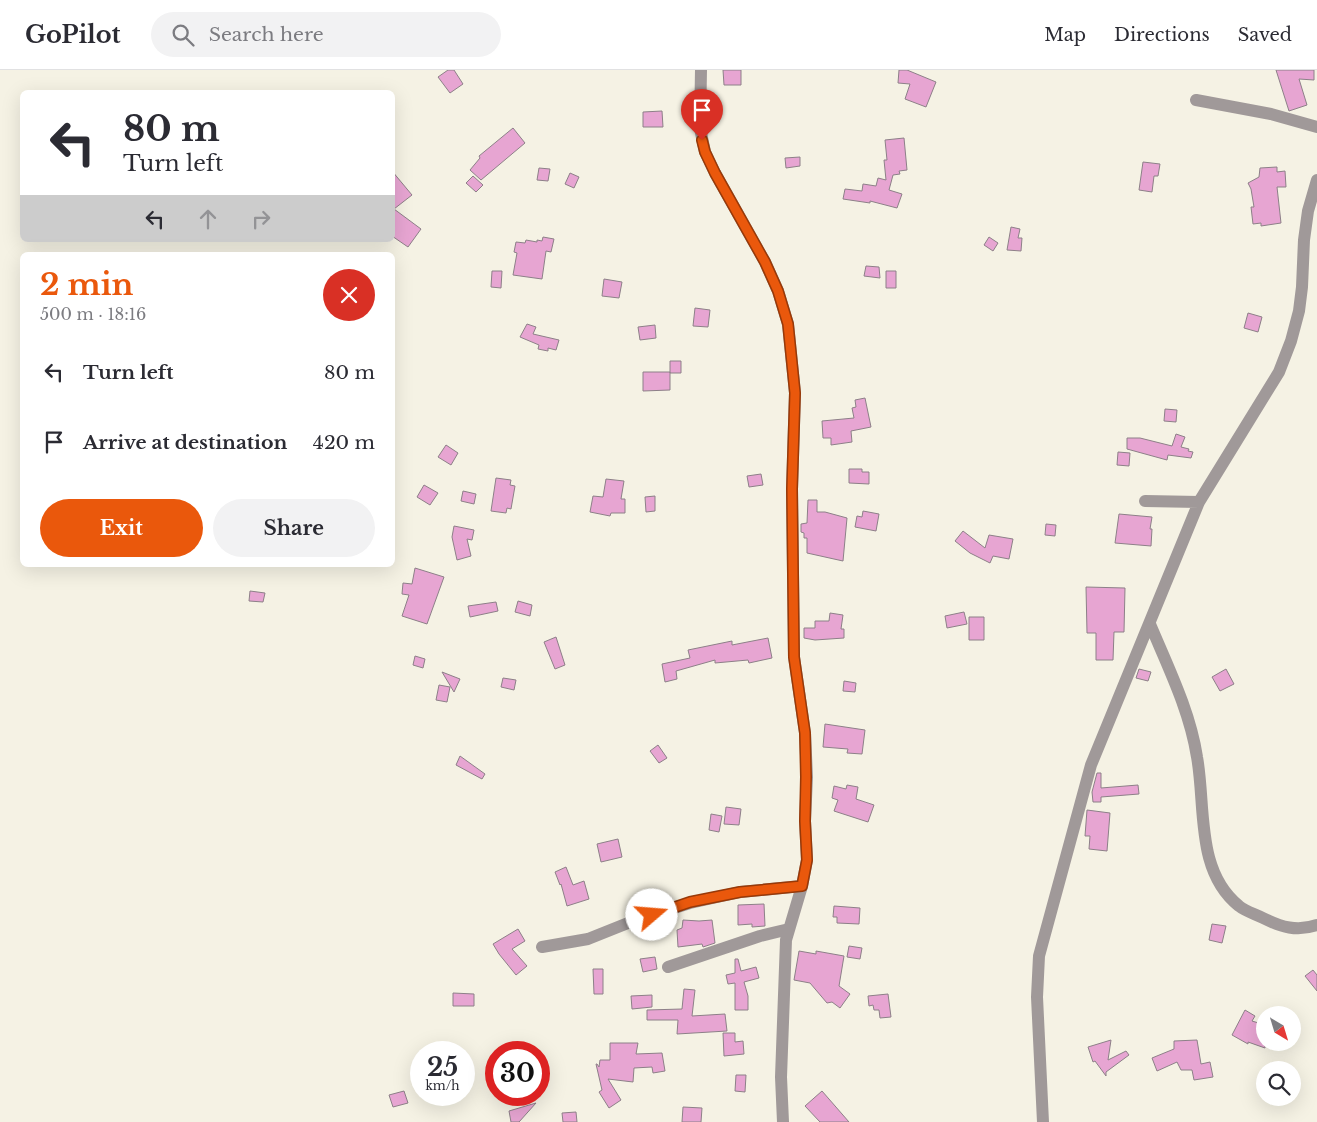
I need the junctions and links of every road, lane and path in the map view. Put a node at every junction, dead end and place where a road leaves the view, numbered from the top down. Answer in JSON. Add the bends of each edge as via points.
{"nodes":[{"id":1,"x":701,"y":70,"type":"edge"},
{"id":2,"x":1196,"y":100,"type":"dead end"},
{"id":3,"x":1317,"y":126,"type":"edge"},
{"id":4,"x":1317,"y":180,"type":"edge"},
{"id":5,"x":1145,"y":501,"type":"dead end"},
{"id":6,"x":1199,"y":502,"type":"junction"},
{"id":7,"x":1150,"y":624,"type":"junction"},
{"id":8,"x":802,"y":886,"type":"junction"},
{"id":9,"x":1317,"y":925,"type":"edge"},
{"id":10,"x":789,"y":929,"type":"junction"},
{"id":11,"x":542,"y":947,"type":"dead end"},
{"id":12,"x":668,"y":967,"type":"dead end"},
{"id":13,"x":783,"y":1122,"type":"edge"},
{"id":14,"x":1043,"y":1122,"type":"edge"}],
"edges":[{"from":1,"to":8,"type":"street","via":[[700,128],[705,152],[765,262],[788,324],[795,393],[792,489],[794,657],[805,733],[807,860]]},
{"from":2,"to":3,"type":"street"},
{"from":4,"to":6,"type":"street","via":[[1308,211],[1302,287],[1292,341],[1279,372]]},
{"from":5,"to":6,"type":"street"},
{"from":6,"to":7,"type":"street"},
{"from":7,"to":9,"type":"street","via":[[1198,756],[1205,832],[1215,875],[1240,907],[1256,915],[1279,926],[1305,929]]},
{"from":7,"to":14,"type":"street","via":[[1092,765],[1039,956],[1037,997]]},
{"from":8,"to":10,"type":"street"},
{"from":8,"to":11,"type":"street","via":[[740,892],[690,902],[588,939]]},
{"from":10,"to":12,"type":"street"},
{"from":10,"to":13,"type":"street","via":[[781,1077]]}]}
